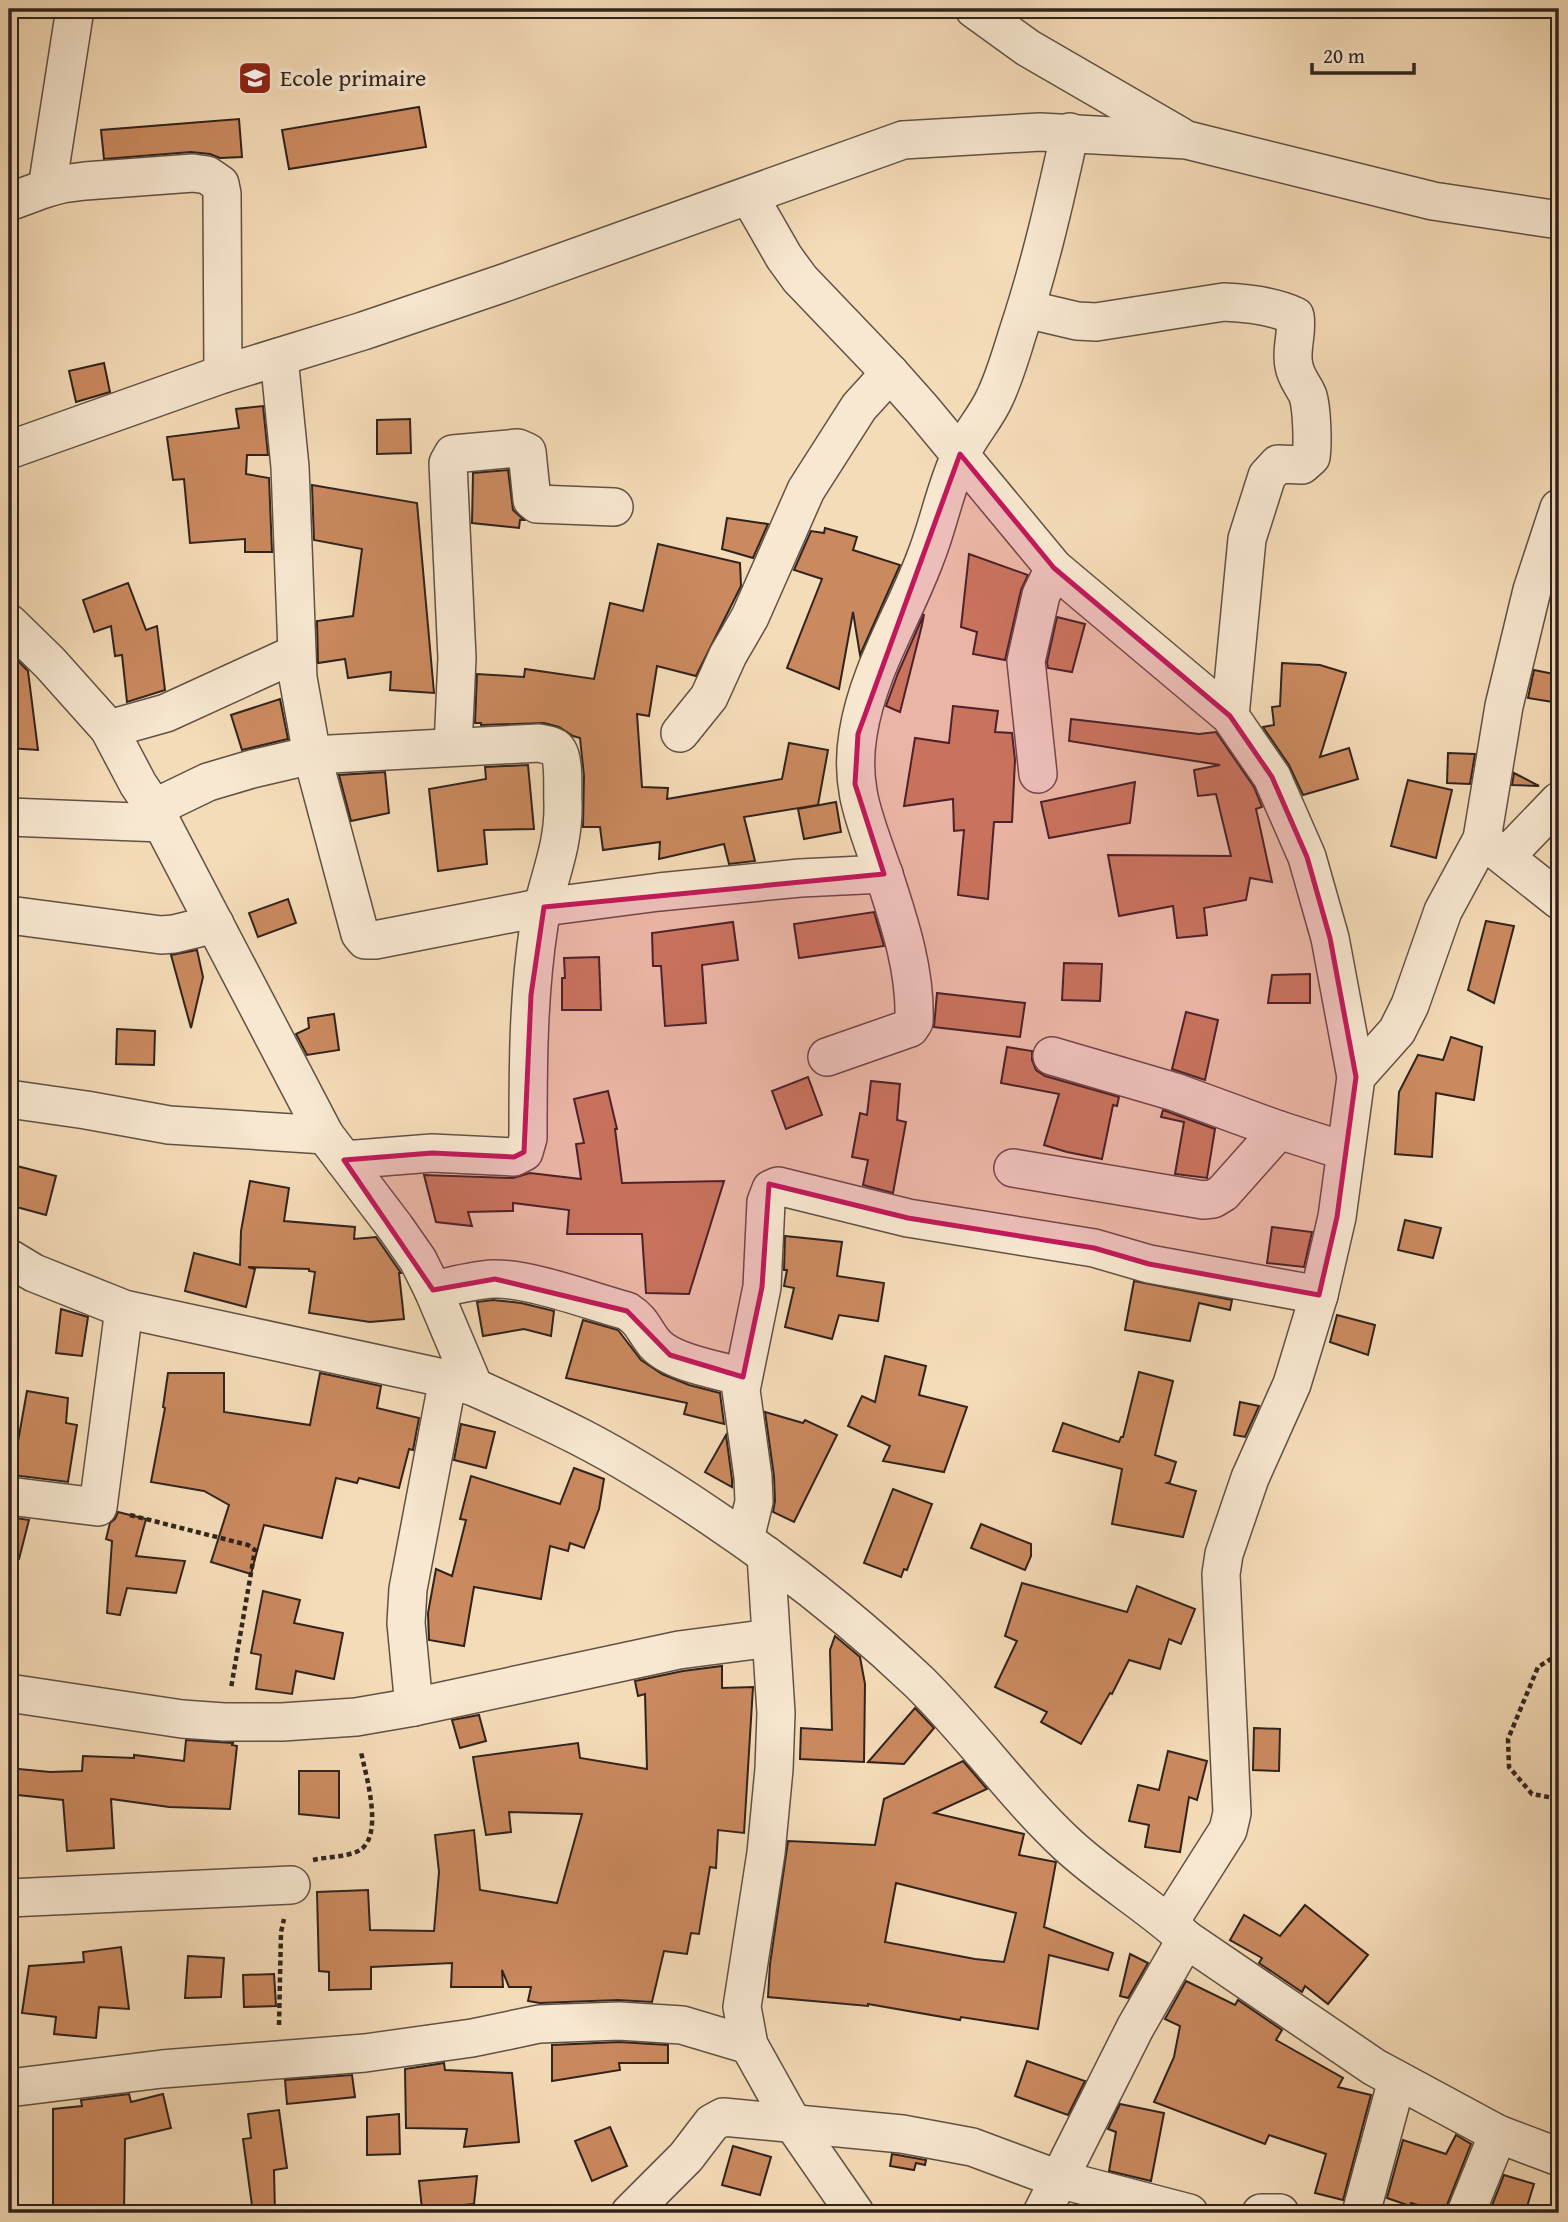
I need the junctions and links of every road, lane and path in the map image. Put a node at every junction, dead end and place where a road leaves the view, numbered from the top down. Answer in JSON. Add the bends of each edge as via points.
{"nodes":[{"id":1,"x":75,"y":9,"type":"edge"},
{"id":2,"x":974,"y":9,"type":"edge"},
{"id":3,"x":1070,"y":132,"type":"junction"},
{"id":4,"x":1187,"y":141,"type":"junction"},
{"id":5,"x":47,"y":188,"type":"junction"},
{"id":6,"x":749,"y":196,"type":"junction"},
{"id":7,"x":9,"y":202,"type":"edge"},
{"id":8,"x":1559,"y":220,"type":"edge"},
{"id":9,"x":1026,"y":309,"type":"junction"},
{"id":10,"x":279,"y":357,"type":"junction"},
{"id":11,"x":890,"y":373,"type":"junction"},
{"id":12,"x":223,"y":374,"type":"junction"},
{"id":13,"x":9,"y":450,"type":"edge"},
{"id":14,"x":960,"y":454,"type":"junction"},
{"id":15,"x":614,"y":507,"type":"dead end"},
{"id":16,"x":1559,"y":508,"type":"edge"},
{"id":17,"x":1054,"y":568,"type":"junction"},
{"id":18,"x":9,"y":622,"type":"edge"},
{"id":19,"x":295,"y":654,"type":"junction"},
{"id":20,"x":1230,"y":716,"type":"junction"},
{"id":21,"x":109,"y":729,"type":"junction"},
{"id":22,"x":680,"y":733,"type":"dead end"},
{"id":23,"x":453,"y":747,"type":"junction"},
{"id":24,"x":312,"y":755,"type":"junction"},
{"id":25,"x":1038,"y":774,"type":"dead end"},
{"id":26,"x":1559,"y":801,"type":"edge"},
{"id":27,"x":158,"y":816,"type":"junction"},
{"id":28,"x":9,"y":817,"type":"edge"},
{"id":29,"x":1494,"y":848,"type":"junction"},
{"id":30,"x":884,"y":874,"type":"junction"},
{"id":31,"x":1559,"y":900,"type":"edge"},
{"id":32,"x":544,"y":907,"type":"junction"},
{"id":33,"x":9,"y":915,"type":"edge"},
{"id":34,"x":215,"y":924,"type":"junction"},
{"id":35,"x":827,"y":1056,"type":"dead end"},
{"id":36,"x":1052,"y":1056,"type":"dead end"},
{"id":37,"x":1356,"y":1077,"type":"junction"},
{"id":38,"x":9,"y":1099,"type":"edge"},
{"id":39,"x":1279,"y":1130,"type":"junction"},
{"id":40,"x":334,"y":1147,"type":"junction"},
{"id":41,"x":1345,"y":1151,"type":"junction"},
{"id":42,"x":1013,"y":1168,"type":"dead end"},
{"id":43,"x":9,"y":1258,"type":"edge"},
{"id":44,"x":433,"y":1290,"type":"junction"},
{"id":45,"x":1319,"y":1295,"type":"junction"},
{"id":46,"x":124,"y":1310,"type":"junction"},
{"id":47,"x":743,"y":1377,"type":"junction"},
{"id":48,"x":461,"y":1383,"type":"junction"},
{"id":49,"x":9,"y":1496,"type":"edge"},
{"id":50,"x":98,"y":1507,"type":"junction"},
{"id":51,"x":755,"y":1547,"type":"junction"},
{"id":52,"x":771,"y":1638,"type":"junction"},
{"id":53,"x":1559,"y":1654,"type":"edge"},
{"id":54,"x":9,"y":1692,"type":"edge"},
{"id":55,"x":414,"y":1707,"type":"junction"},
{"id":56,"x":224,"y":1722,"type":"junction"},
{"id":57,"x":1559,"y":1791,"type":"edge"},
{"id":58,"x":291,"y":1885,"type":"dead end"},
{"id":59,"x":9,"y":1898,"type":"edge"},
{"id":60,"x":1177,"y":1931,"type":"junction"},
{"id":61,"x":748,"y":2045,"type":"junction"},
{"id":62,"x":1397,"y":2080,"type":"junction"},
{"id":63,"x":9,"y":2088,"type":"edge"},
{"id":64,"x":792,"y":2122,"type":"junction"},
{"id":65,"x":1498,"y":2134,"type":"junction"},
{"id":66,"x":1559,"y":2157,"type":"edge"},
{"id":67,"x":1058,"y":2179,"type":"junction"},
{"id":68,"x":630,"y":2213,"type":"edge"},
{"id":69,"x":855,"y":2213,"type":"edge"},
{"id":70,"x":1042,"y":2213,"type":"edge"},
{"id":71,"x":1189,"y":2213,"type":"edge"},
{"id":72,"x":1261,"y":2213,"type":"edge"},
{"id":73,"x":1280,"y":2213,"type":"edge"},
{"id":74,"x":1362,"y":2213,"type":"edge"},
{"id":75,"x":1466,"y":2213,"type":"edge"}],
"edges":[{"from":1,"to":5,"type":"street"},
{"from":2,"to":4,"type":"street","via":[[1028,48]]},
{"from":3,"to":4,"type":"street"},
{"from":3,"to":6,"type":"street","via":[[903,140]]},
{"from":3,"to":9,"type":"street"},
{"from":4,"to":8,"type":"street","via":[[1433,201]]},
{"from":5,"to":7,"type":"street"},
{"from":5,"to":12,"type":"street","via":[[193,173],[220,184]]},
{"from":6,"to":10,"type":"street"},
{"from":6,"to":11,"type":"street","via":[[800,279]]},
{"from":9,"to":14,"type":"street","via":[[995,398]]},
{"from":9,"to":20,"type":"street","via":[[1096,322],[1224,302],[1295,316],[1293,363],[1308,397],[1313,446],[1311,457],[1302,465],[1278,464],[1267,476],[1247,539]]},
{"from":10,"to":12,"type":"street"},
{"from":10,"to":19,"type":"street","via":[[290,467]]},
{"from":11,"to":14,"type":"street"},
{"from":11,"to":22,"type":"street","via":[[859,407],[812,481],[709,697]]},
{"from":12,"to":13,"type":"street"},
{"from":14,"to":17,"type":"street"},
{"from":14,"to":30,"type":"street","via":[[926,557],[885,647],[858,734],[855,784]]},
{"from":15,"to":23,"type":"street","via":[[537,504],[531,500],[527,452],[518,448],[453,454],[448,463],[457,658]]},
{"from":16,"to":29,"type":"street","via":[[1532,590],[1504,706]]},
{"from":17,"to":20,"type":"street"},
{"from":17,"to":25,"type":"street","via":[[1041,595],[1026,661]]},
{"from":18,"to":21,"type":"street"},
{"from":19,"to":21,"type":"street","via":[[166,713]]},
{"from":19,"to":24,"type":"street"},
{"from":20,"to":37,"type":"street","via":[[1272,777],[1307,857],[1330,938]]},
{"from":21,"to":27,"type":"street"},
{"from":23,"to":24,"type":"street"},
{"from":23,"to":32,"type":"street","via":[[540,743],[559,752],[563,814],[558,857]]},
{"from":24,"to":27,"type":"street","via":[[208,782]]},
{"from":24,"to":32,"type":"street","via":[[365,940]]},
{"from":26,"to":29,"type":"street"},
{"from":27,"to":28,"type":"street"},
{"from":27,"to":34,"type":"street"},
{"from":29,"to":31,"type":"street"},
{"from":29,"to":37,"type":"street","via":[[1443,911],[1410,1005],[1396,1031]]},
{"from":30,"to":32,"type":"street","via":[[800,878]]},
{"from":30,"to":35,"type":"street","via":[[909,956],[914,1022],[910,1028]]},
{"from":32,"to":40,"type":"street","via":[[531,995],[524,1152],[514,1157]]},
{"from":33,"to":34,"type":"street","via":[[161,935]]},
{"from":34,"to":40,"type":"street"},
{"from":36,"to":39,"type":"street","via":[[1175,1092]]},
{"from":37,"to":41,"type":"street"},
{"from":38,"to":40,"type":"street"},
{"from":39,"to":41,"type":"street"},
{"from":39,"to":42,"type":"street","via":[[1223,1194],[1213,1199]]},
{"from":40,"to":44,"type":"street","via":[[396,1227]]},
{"from":41,"to":45,"type":"street","via":[[1337,1217]]},
{"from":43,"to":46,"type":"street"},
{"from":44,"to":47,"type":"street","via":[[495,1279],[627,1311],[639,1318],[656,1345],[670,1355]]},
{"from":44,"to":48,"type":"street"},
{"from":45,"to":47,"type":"street","via":[[1149,1264],[1094,1248],[908,1218],[778,1186],[767,1195],[762,1287]]},
{"from":45,"to":60,"type":"street","via":[[1292,1384],[1250,1478],[1224,1553],[1221,1574],[1232,1813],[1228,1830]]},
{"from":46,"to":48,"type":"street"},
{"from":46,"to":50,"type":"street"},
{"from":47,"to":51,"type":"street"},
{"from":48,"to":51,"type":"street","via":[[581,1437],[664,1485]]},
{"from":48,"to":55,"type":"street","via":[[408,1589],[406,1623]]},
{"from":49,"to":50,"type":"street"},
{"from":50,"to":56,"type":"path","via":[[255,1550]]},
{"from":51,"to":52,"type":"street"},
{"from":51,"to":60,"type":"street","via":[[820,1595],[919,1682],[1039,1817],[1103,1876]]},
{"from":52,"to":55,"type":"street","via":[[679,1650]]},
{"from":52,"to":61,"type":"street","via":[[774,1769],[742,2007]]},
{"from":53,"to":57,"type":"path","via":[[1538,1667],[1508,1739],[1510,1767],[1532,1794],[1554,1798]]},
{"from":54,"to":56,"type":"street","via":[[181,1720]]},
{"from":55,"to":56,"type":"street","via":[[356,1717]]},
{"from":58,"to":59,"type":"street"},
{"from":60,"to":62,"type":"street"},
{"from":60,"to":67,"type":"street","via":[[1135,2028]]},
{"from":61,"to":63,"type":"street","via":[[682,2025],[620,2021],[539,2024],[365,2053],[162,2069]]},
{"from":61,"to":64,"type":"street"},
{"from":62,"to":65,"type":"street"},
{"from":62,"to":74,"type":"street"},
{"from":64,"to":67,"type":"street","via":[[972,2147]]},
{"from":64,"to":68,"type":"street","via":[[718,2119]]},
{"from":64,"to":69,"type":"street"},
{"from":65,"to":66,"type":"street"},
{"from":65,"to":75,"type":"street"},
{"from":67,"to":70,"type":"street"},
{"from":67,"to":71,"type":"street"},
{"from":72,"to":73,"type":"street"}]}
